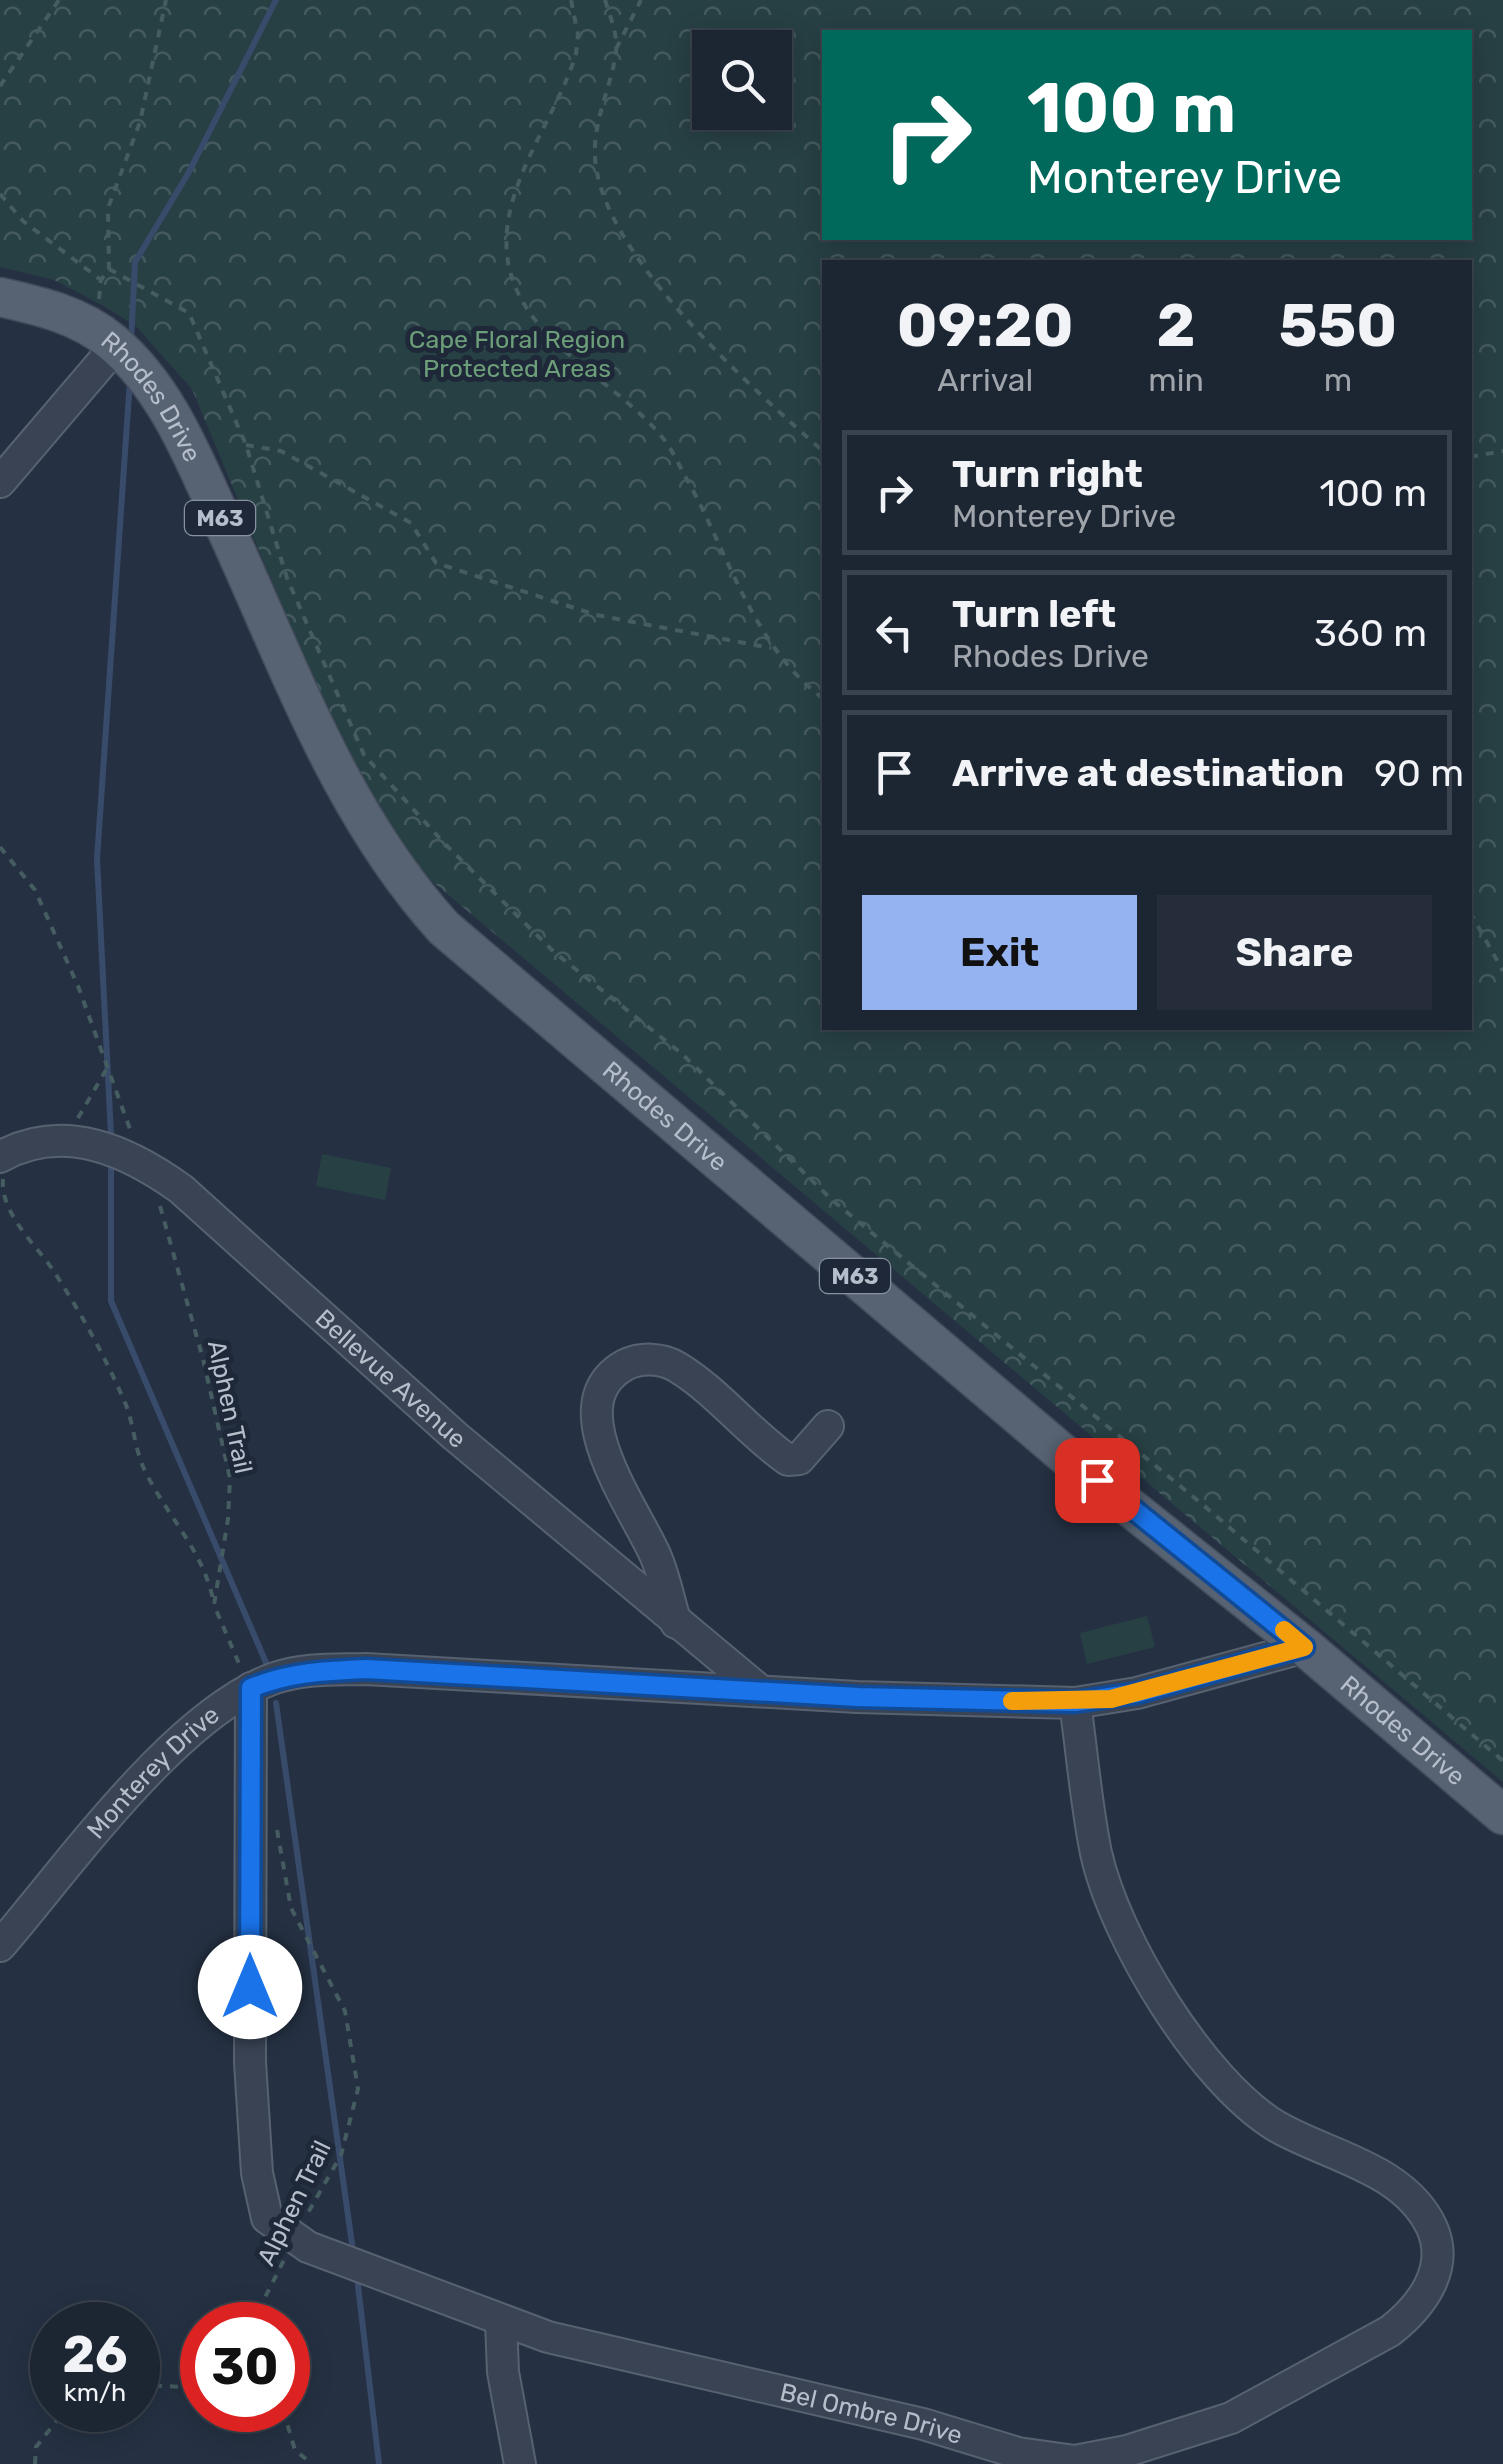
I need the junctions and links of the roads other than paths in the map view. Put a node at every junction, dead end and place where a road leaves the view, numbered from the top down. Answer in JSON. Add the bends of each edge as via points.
{"nodes":[{"id":1,"x":0,"y":297,"type":"edge"},
{"id":2,"x":129,"y":360,"type":"junction"},
{"id":3,"x":0,"y":482,"type":"edge"},
{"id":4,"x":2,"y":1165,"type":"edge"},
{"id":5,"x":828,"y":1426,"type":"dead end"},
{"id":6,"x":676,"y":1623,"type":"junction"},
{"id":7,"x":1304,"y":1647,"type":"junction"},
{"id":8,"x":251,"y":1688,"type":"junction"},
{"id":9,"x":757,"y":1688,"type":"junction"},
{"id":10,"x":1075,"y":1702,"type":"junction"},
{"id":11,"x":1503,"y":1815,"type":"edge"},
{"id":12,"x":0,"y":1946,"type":"edge"},
{"id":13,"x":500,"y":2321,"type":"junction"},
{"id":14,"x":1075,"y":2462,"type":"edge"},
{"id":15,"x":520,"y":2464,"type":"edge"}],
"edges":[{"from":1,"to":2,"type":"main road","name":"Rhodes Drive","number":"M63","via":[[71,317]]},
{"from":2,"to":3,"type":"street"},
{"from":2,"to":7,"type":"main road","name":"Rhodes Drive","number":"M63","via":[[167,407],[190,452],[349,797],[420,902],[1067,1457]]},
{"from":4,"to":6,"type":"street","name":"Bellevue Avenue","via":[[50,1142],[119,1150],[145,1163]]},
{"from":5,"to":6,"type":"street","via":[[799,1459],[788,1460],[678,1367],[637,1360],[617,1372],[598,1407],[600,1440],[656,1557]]},
{"from":6,"to":9,"type":"street","name":"Bellevue Avenue"},
{"from":7,"to":10,"type":"street","name":"Monterey Drive","via":[[1137,1693]]},
{"from":7,"to":11,"type":"main road","name":"Rhodes Drive","number":"M63"},
{"from":8,"to":9,"type":"street","name":"Monterey Drive","via":[[295,1673],[366,1669]]},
{"from":8,"to":12,"type":"street","name":"Monterey Drive","via":[[170,1749]]},
{"from":8,"to":13,"type":"street","name":"Bel Ombre Drive","via":[[250,2062],[257,2173],[268,2218],[294,2238]]},
{"from":9,"to":10,"type":"street","name":"Monterey Drive"},
{"from":10,"to":14,"type":"street","name":"Bel Ombre Drive","via":[[1096,1853],[1108,1892],[1124,1931],[1194,2046],[1247,2106],[1408,2196],[1424,2213],[1438,2250],[1424,2296],[1390,2331],[1231,2418]]},
{"from":13,"to":14,"type":"street","name":"Bel Ombre Drive"},
{"from":13,"to":15,"type":"street"}]}
